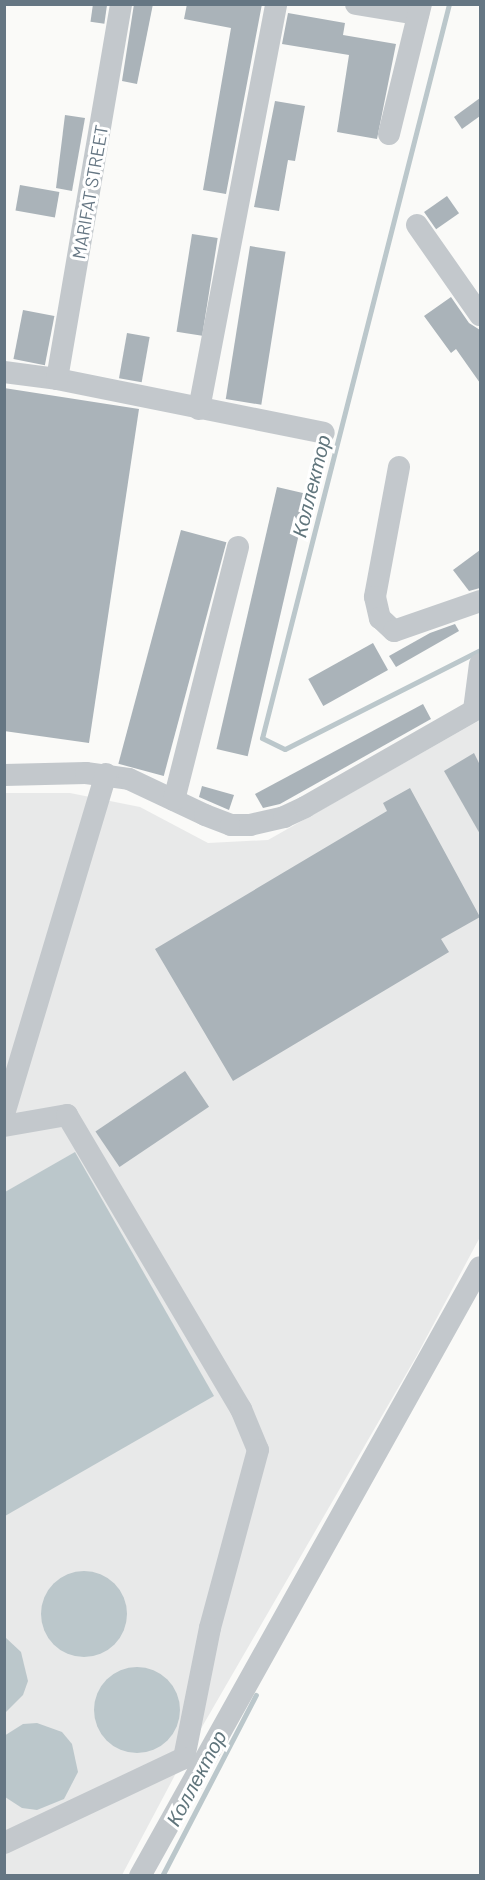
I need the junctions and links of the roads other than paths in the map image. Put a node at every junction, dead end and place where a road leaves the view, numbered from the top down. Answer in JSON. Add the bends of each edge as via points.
{"nodes":[{"id":1,"x":121,"y":4,"type":"edge"},
{"id":2,"x":276,"y":4,"type":"edge"},
{"id":3,"x":356,"y":4,"type":"edge"},
{"id":4,"x":420,"y":9,"type":"edge"},
{"id":5,"x":389,"y":134,"type":"dead end"},
{"id":6,"x":417,"y":225,"type":"dead end"},
{"id":7,"x":480,"y":315,"type":"edge"},
{"id":8,"x":4,"y":372,"type":"edge"},
{"id":9,"x":57,"y":378,"type":"junction"},
{"id":10,"x":199,"y":409,"type":"junction"},
{"id":11,"x":324,"y":433,"type":"dead end"},
{"id":12,"x":399,"y":467,"type":"dead end"},
{"id":13,"x":238,"y":547,"type":"dead end"},
{"id":14,"x":480,"y":601,"type":"edge"},
{"id":15,"x":480,"y":664,"type":"edge"},
{"id":16,"x":477,"y":709,"type":"edge"},
{"id":17,"x":106,"y":774,"type":"junction"},
{"id":18,"x":4,"y":775,"type":"edge"},
{"id":19,"x":174,"y":801,"type":"junction"},
{"id":20,"x":4,"y":1114,"type":"edge"},
{"id":21,"x":4,"y":1126,"type":"edge"},
{"id":22,"x":480,"y":1267,"type":"edge"},
{"id":23,"x":4,"y":1843,"type":"edge"},
{"id":24,"x":140,"y":1875,"type":"edge"}],
"edges":[{"from":1,"to":9,"type":"street","name":"MARIFAT STREET"},
{"from":2,"to":10,"type":"street"},
{"from":3,"to":4,"type":"street"},
{"from":4,"to":5,"type":"street"},
{"from":6,"to":7,"type":"street"},
{"from":8,"to":9,"type":"street"},
{"from":9,"to":10,"type":"street"},
{"from":10,"to":11,"type":"street"},
{"from":12,"to":14,"type":"street","via":[[375,597],[380,618],[394,631]]},
{"from":13,"to":19,"type":"street"},
{"from":15,"to":16,"type":"street"},
{"from":16,"to":19,"type":"street","via":[[305,807],[269,822],[231,825]]},
{"from":17,"to":18,"type":"street"},
{"from":17,"to":19,"type":"street","via":[[129,779]]},
{"from":17,"to":20,"type":"street"},
{"from":21,"to":23,"type":"street","via":[[67,1115],[241,1409],[258,1450],[210,1628],[184,1758]]},
{"from":22,"to":24,"type":"street"}]}
